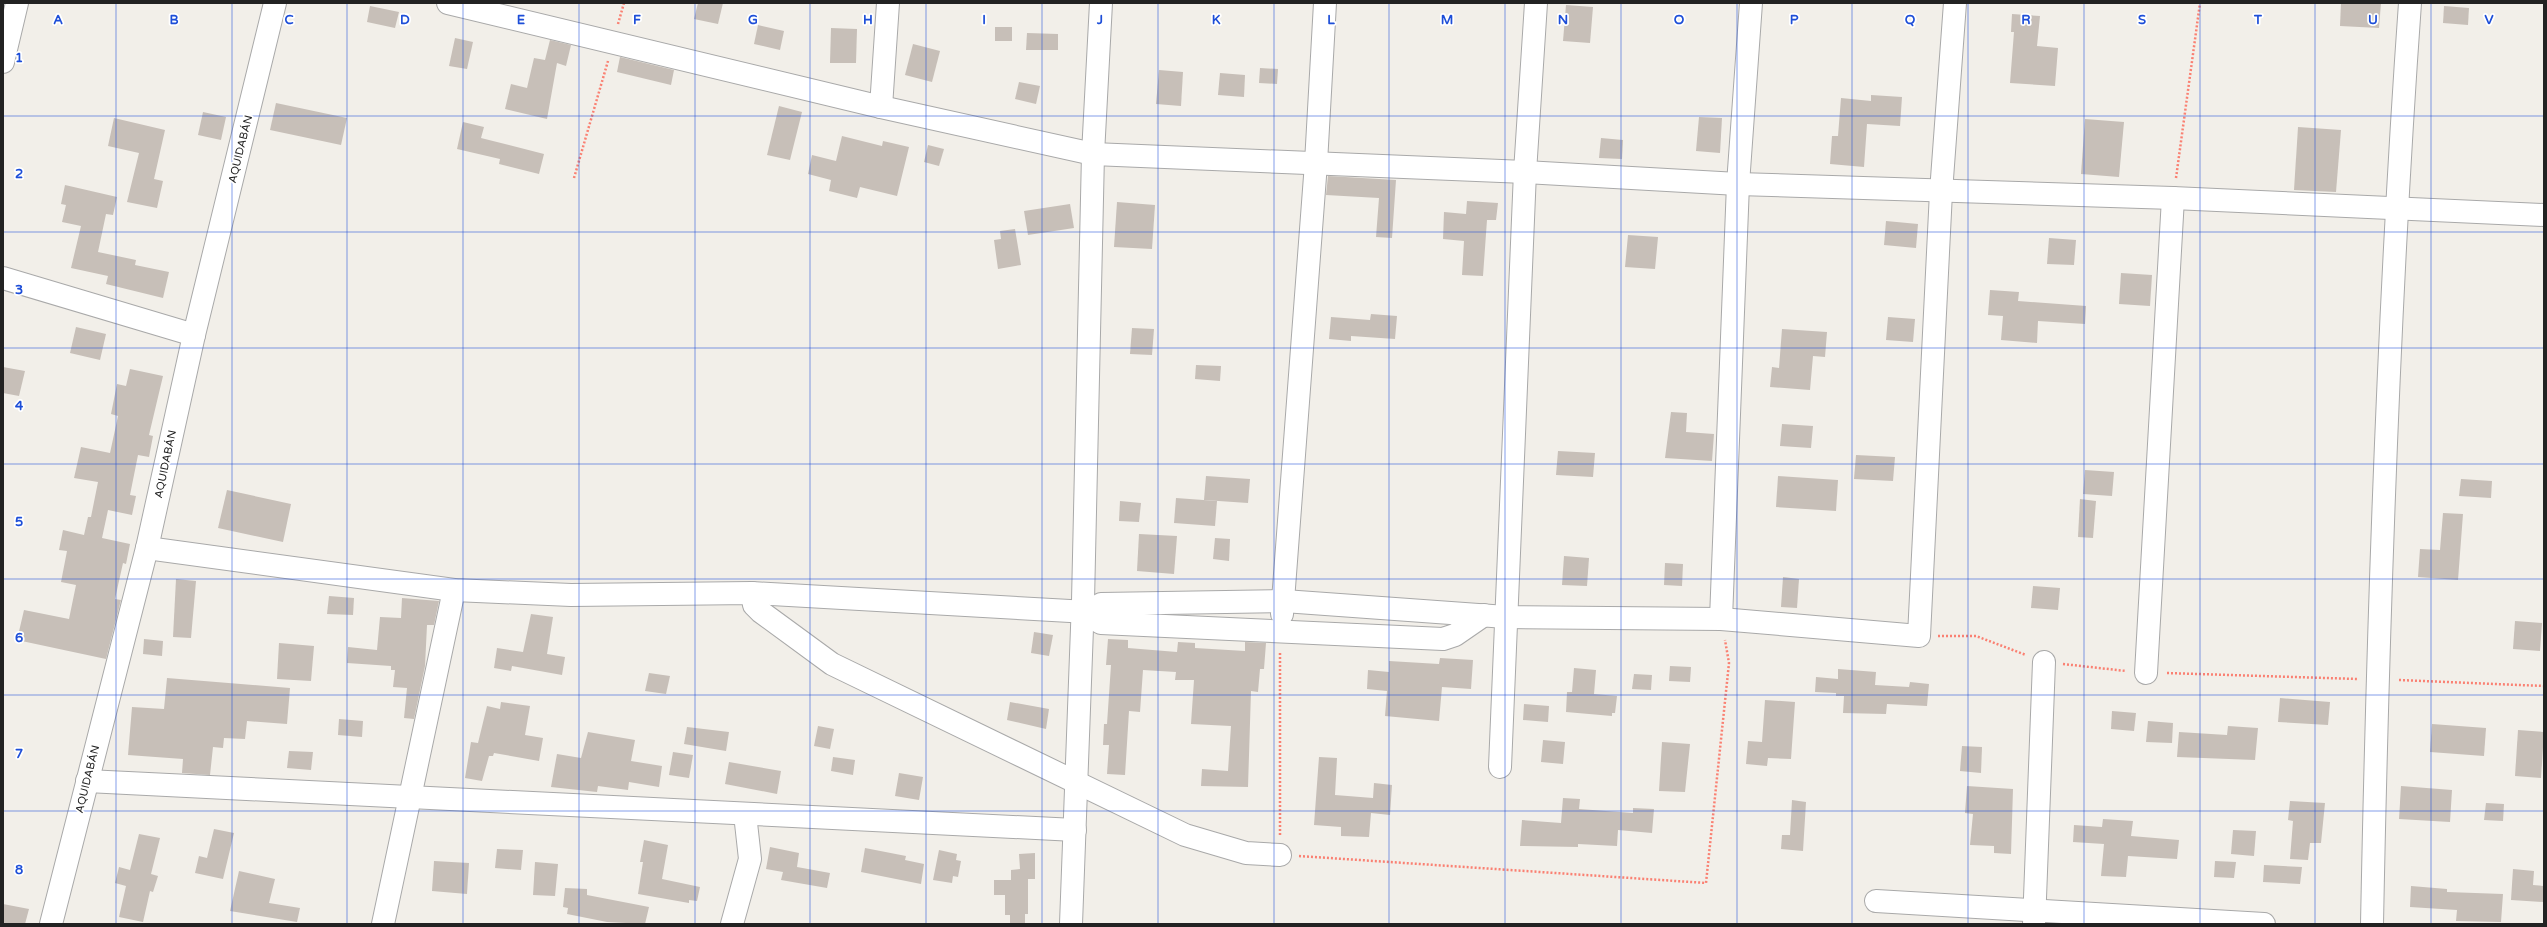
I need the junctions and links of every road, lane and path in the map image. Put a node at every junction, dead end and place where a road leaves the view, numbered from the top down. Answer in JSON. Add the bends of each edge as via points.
{"nodes":[{"id":1,"x":17,"y":3,"type":"edge"},
{"id":2,"x":275,"y":3,"type":"edge"},
{"id":3,"x":448,"y":3,"type":"edge"},
{"id":4,"x":624,"y":3,"type":"edge"},
{"id":5,"x":888,"y":3,"type":"edge"},
{"id":6,"x":1101,"y":3,"type":"edge"},
{"id":7,"x":1325,"y":3,"type":"edge"},
{"id":8,"x":1536,"y":3,"type":"edge"},
{"id":9,"x":1751,"y":3,"type":"edge"},
{"id":10,"x":1955,"y":3,"type":"edge"},
{"id":11,"x":2200,"y":3,"type":"edge"},
{"id":12,"x":2410,"y":3,"type":"edge"},
{"id":13,"x":614,"y":43,"type":"junction"},
{"id":14,"x":3,"y":62,"type":"edge"},
{"id":15,"x":881,"y":107,"type":"junction"},
{"id":16,"x":1093,"y":154,"type":"junction"},
{"id":17,"x":1316,"y":163,"type":"junction"},
{"id":18,"x":1525,"y":172,"type":"junction"},
{"id":19,"x":574,"y":178,"type":"dead end"},
{"id":20,"x":1738,"y":184,"type":"junction"},
{"id":21,"x":1941,"y":192,"type":"junction"},
{"id":22,"x":2173,"y":198,"type":"junction"},
{"id":23,"x":2395,"y":209,"type":"junction"},
{"id":24,"x":2544,"y":215,"type":"edge"},
{"id":25,"x":3,"y":278,"type":"edge"},
{"id":26,"x":194,"y":335,"type":"junction"},
{"id":27,"x":147,"y":548,"type":"junction"},
{"id":28,"x":454,"y":590,"type":"junction"},
{"id":29,"x":752,"y":593,"type":"junction"},
{"id":30,"x":1284,"y":601,"type":"junction"},
{"id":31,"x":1086,"y":612,"type":"junction"},
{"id":32,"x":1484,"y":615,"type":"junction"},
{"id":33,"x":1506,"y":617,"type":"junction"},
{"id":34,"x":1721,"y":619,"type":"junction"},
{"id":35,"x":1280,"y":630,"type":"junction"},
{"id":36,"x":1919,"y":636,"type":"junction"},
{"id":37,"x":2044,"y":662,"type":"junction"},
{"id":38,"x":2146,"y":673,"type":"junction"},
{"id":39,"x":2377,"y":680,"type":"junction"},
{"id":40,"x":2544,"y":686,"type":"edge"},
{"id":41,"x":1500,"y":767,"type":"dead end"},
{"id":42,"x":87,"y":781,"type":"junction"},
{"id":43,"x":1076,"y":783,"type":"junction"},
{"id":44,"x":410,"y":797,"type":"junction"},
{"id":45,"x":745,"y":814,"type":"junction"},
{"id":46,"x":1075,"y":830,"type":"junction"},
{"id":47,"x":1280,"y":855,"type":"junction"},
{"id":48,"x":1876,"y":900,"type":"dead end"},
{"id":49,"x":2035,"y":917,"type":"edge"},
{"id":50,"x":51,"y":924,"type":"edge"},
{"id":51,"x":383,"y":924,"type":"edge"},
{"id":52,"x":732,"y":924,"type":"edge"},
{"id":53,"x":1071,"y":924,"type":"edge"},
{"id":54,"x":2264,"y":924,"type":"edge"},
{"id":55,"x":2372,"y":924,"type":"edge"}],
"edges":[{"from":1,"to":14,"type":"street"},
{"from":2,"to":26,"type":"street","name":"AQUIDABÁN"},
{"from":3,"to":13,"type":"street"},
{"from":4,"to":13,"type":"path"},
{"from":5,"to":15,"type":"street"},
{"from":6,"to":16,"type":"street"},
{"from":7,"to":17,"type":"street"},
{"from":8,"to":18,"type":"street"},
{"from":9,"to":20,"type":"street"},
{"from":10,"to":21,"type":"street"},
{"from":11,"to":22,"type":"path"},
{"from":12,"to":23,"type":"street"},
{"from":13,"to":15,"type":"street"},
{"from":13,"to":19,"type":"path"},
{"from":15,"to":16,"type":"street"},
{"from":16,"to":17,"type":"street"},
{"from":16,"to":31,"type":"street"},
{"from":17,"to":18,"type":"street"},
{"from":17,"to":30,"type":"street"},
{"from":18,"to":20,"type":"street"},
{"from":18,"to":33,"type":"street"},
{"from":20,"to":21,"type":"street"},
{"from":20,"to":34,"type":"street"},
{"from":21,"to":22,"type":"street"},
{"from":21,"to":36,"type":"street"},
{"from":22,"to":23,"type":"street"},
{"from":22,"to":38,"type":"street"},
{"from":23,"to":24,"type":"street"},
{"from":23,"to":39,"type":"street"},
{"from":25,"to":26,"type":"street"},
{"from":26,"to":27,"type":"street","name":"AQUIDABÁN"},
{"from":27,"to":28,"type":"street"},
{"from":27,"to":42,"type":"street","name":"AQUIDABÁN"},
{"from":28,"to":29,"type":"street","via":[[571,595]]},
{"from":28,"to":44,"type":"street"},
{"from":29,"to":31,"type":"street"},
{"from":29,"to":43,"type":"street","via":[[754,604],[761,612],[832,664]]},
{"from":30,"to":31,"type":"street","via":[[1101,604]]},
{"from":30,"to":32,"type":"street"},
{"from":30,"to":35,"type":"street"},
{"from":31,"to":35,"type":"street","via":[[1101,623]]},
{"from":31,"to":43,"type":"street"},
{"from":32,"to":33,"type":"street"},
{"from":32,"to":35,"type":"street","via":[[1455,635],[1443,639]]},
{"from":33,"to":34,"type":"street"},
{"from":33,"to":41,"type":"street"},
{"from":34,"to":36,"type":"street"},
{"from":34,"to":47,"type":"path","via":[[1729,663],[1706,883]]},
{"from":35,"to":47,"type":"path"},
{"from":36,"to":37,"type":"path","via":[[1976,636]]},
{"from":37,"to":38,"type":"path"},
{"from":37,"to":49,"type":"street"},
{"from":38,"to":39,"type":"path"},
{"from":39,"to":40,"type":"path"},
{"from":39,"to":55,"type":"street"},
{"from":42,"to":44,"type":"street"},
{"from":42,"to":50,"type":"street","name":"AQUIDABÁN"},
{"from":43,"to":46,"type":"street"},
{"from":43,"to":47,"type":"street","via":[[1185,835],[1246,853]]},
{"from":44,"to":45,"type":"street"},
{"from":44,"to":51,"type":"street"},
{"from":45,"to":46,"type":"street"},
{"from":45,"to":52,"type":"street","via":[[750,859]]},
{"from":46,"to":53,"type":"street"},
{"from":48,"to":49,"type":"street"},
{"from":49,"to":54,"type":"street"}]}
